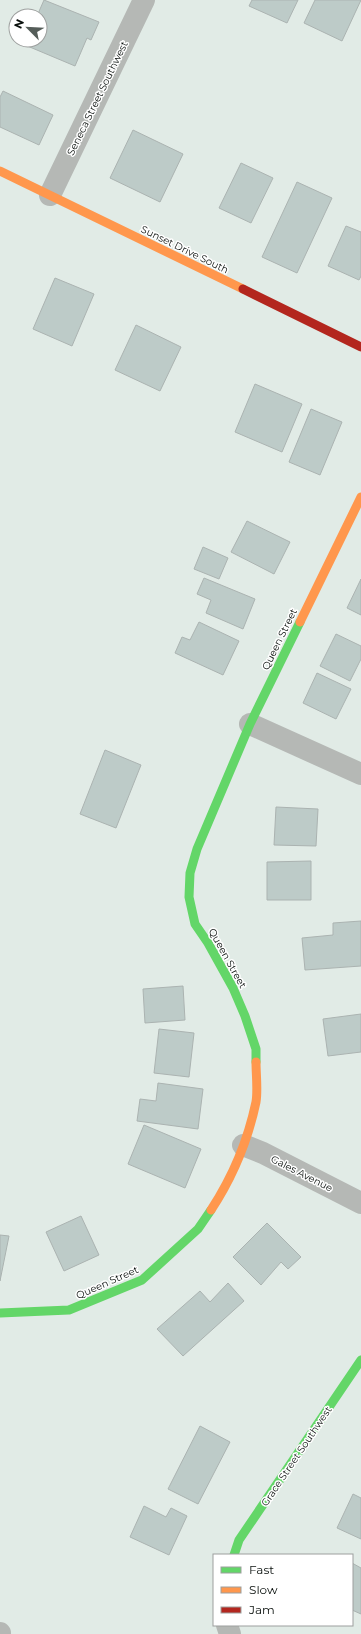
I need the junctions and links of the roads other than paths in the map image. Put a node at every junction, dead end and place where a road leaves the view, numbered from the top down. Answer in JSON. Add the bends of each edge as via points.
{"nodes":[{"id":1,"x":144,"y":0,"type":"edge"},
{"id":2,"x":0,"y":171,"type":"edge"},
{"id":3,"x":50,"y":195,"type":"junction"},
{"id":4,"x":361,"y":347,"type":"edge"},
{"id":5,"x":361,"y":497,"type":"edge"},
{"id":6,"x":250,"y":724,"type":"junction"},
{"id":7,"x":361,"y":774,"type":"edge"},
{"id":8,"x":243,"y":1145,"type":"junction"},
{"id":9,"x":361,"y":1203,"type":"edge"},
{"id":10,"x":0,"y":1313,"type":"edge"},
{"id":11,"x":361,"y":1360,"type":"edge"},
{"id":12,"x":234,"y":1554,"type":"edge"}],
"edges":[{"from":1,"to":3,"type":"street","name":"Seneca Street Southwest"},
{"from":2,"to":3,"type":"street","name":"Sunset Drive South"},
{"from":3,"to":4,"type":"street","name":"Sunset Drive South"},
{"from":5,"to":6,"type":"street","name":"Queen Street"},
{"from":6,"to":7,"type":"street"},
{"from":6,"to":8,"type":"street","name":"Queen Street","via":[[197,849],[190,873],[190,897],[195,924],[233,988],[256,1049],[256,1101]]},
{"from":8,"to":9,"type":"street","name":"Gales Avenue"},
{"from":8,"to":10,"type":"street","name":"Queen Street","via":[[224,1190],[198,1229],[142,1280],[69,1310]]},
{"from":11,"to":12,"type":"street","name":"Grace Street Southwest","via":[[239,1540]]}]}
